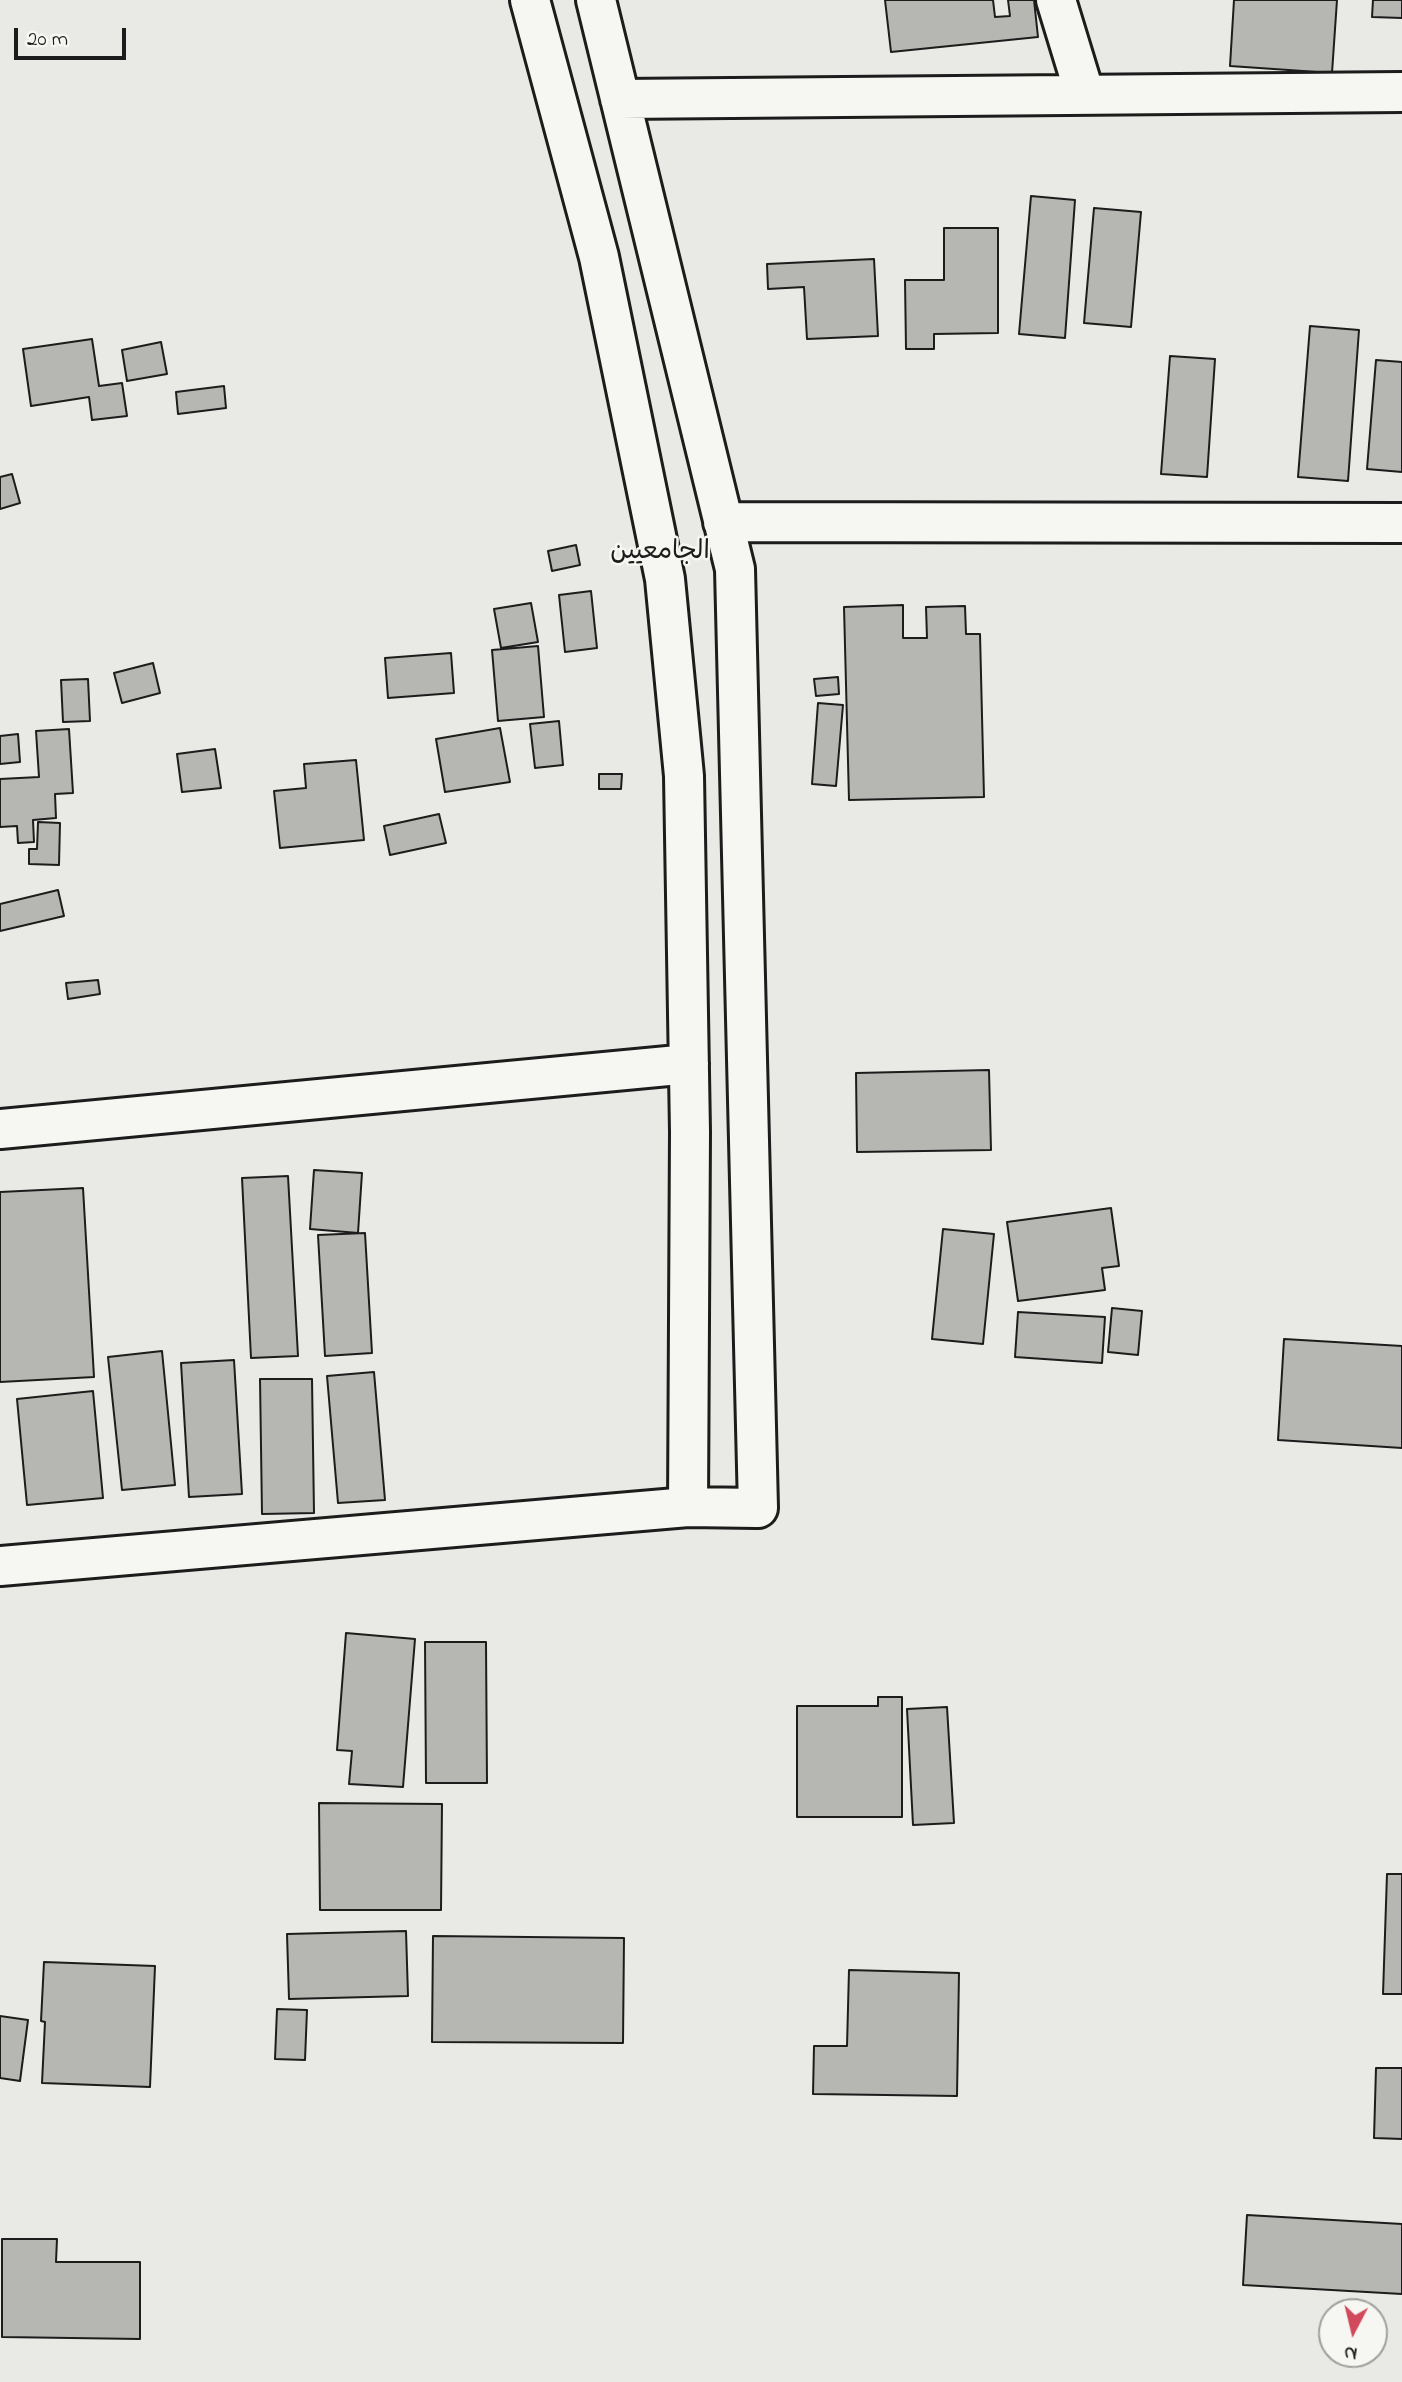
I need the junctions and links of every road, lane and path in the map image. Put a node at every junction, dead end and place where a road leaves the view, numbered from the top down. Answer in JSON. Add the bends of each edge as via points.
{"nodes":[{"id":1,"x":530,"y":0,"type":"edge"},
{"id":2,"x":596,"y":0,"type":"edge"},
{"id":3,"x":1056,"y":0,"type":"edge"},
{"id":4,"x":1402,"y":93,"type":"edge"},
{"id":5,"x":1085,"y":95,"type":"junction"},
{"id":6,"x":620,"y":99,"type":"junction"},
{"id":7,"x":723,"y":522,"type":"junction"},
{"id":8,"x":1402,"y":523,"type":"edge"},
{"id":9,"x":689,"y":1064,"type":"junction"},
{"id":10,"x":0,"y":1129,"type":"edge"},
{"id":11,"x":688,"y":1507,"type":"junction"},
{"id":12,"x":0,"y":1566,"type":"edge"}],
"edges":[{"from":1,"to":9,"type":"street","via":[[598,257],[665,579],[684,776]]},
{"from":2,"to":6,"type":"street"},
{"from":3,"to":5,"type":"street"},
{"from":4,"to":5,"type":"street"},
{"from":5,"to":6,"type":"street"},
{"from":6,"to":7,"type":"street"},
{"from":7,"to":8,"type":"street"},
{"from":7,"to":11,"type":"street","via":[[735,569],[758,1508]]},
{"from":9,"to":10,"type":"street"},
{"from":9,"to":11,"type":"street"},
{"from":11,"to":12,"type":"street"}]}
